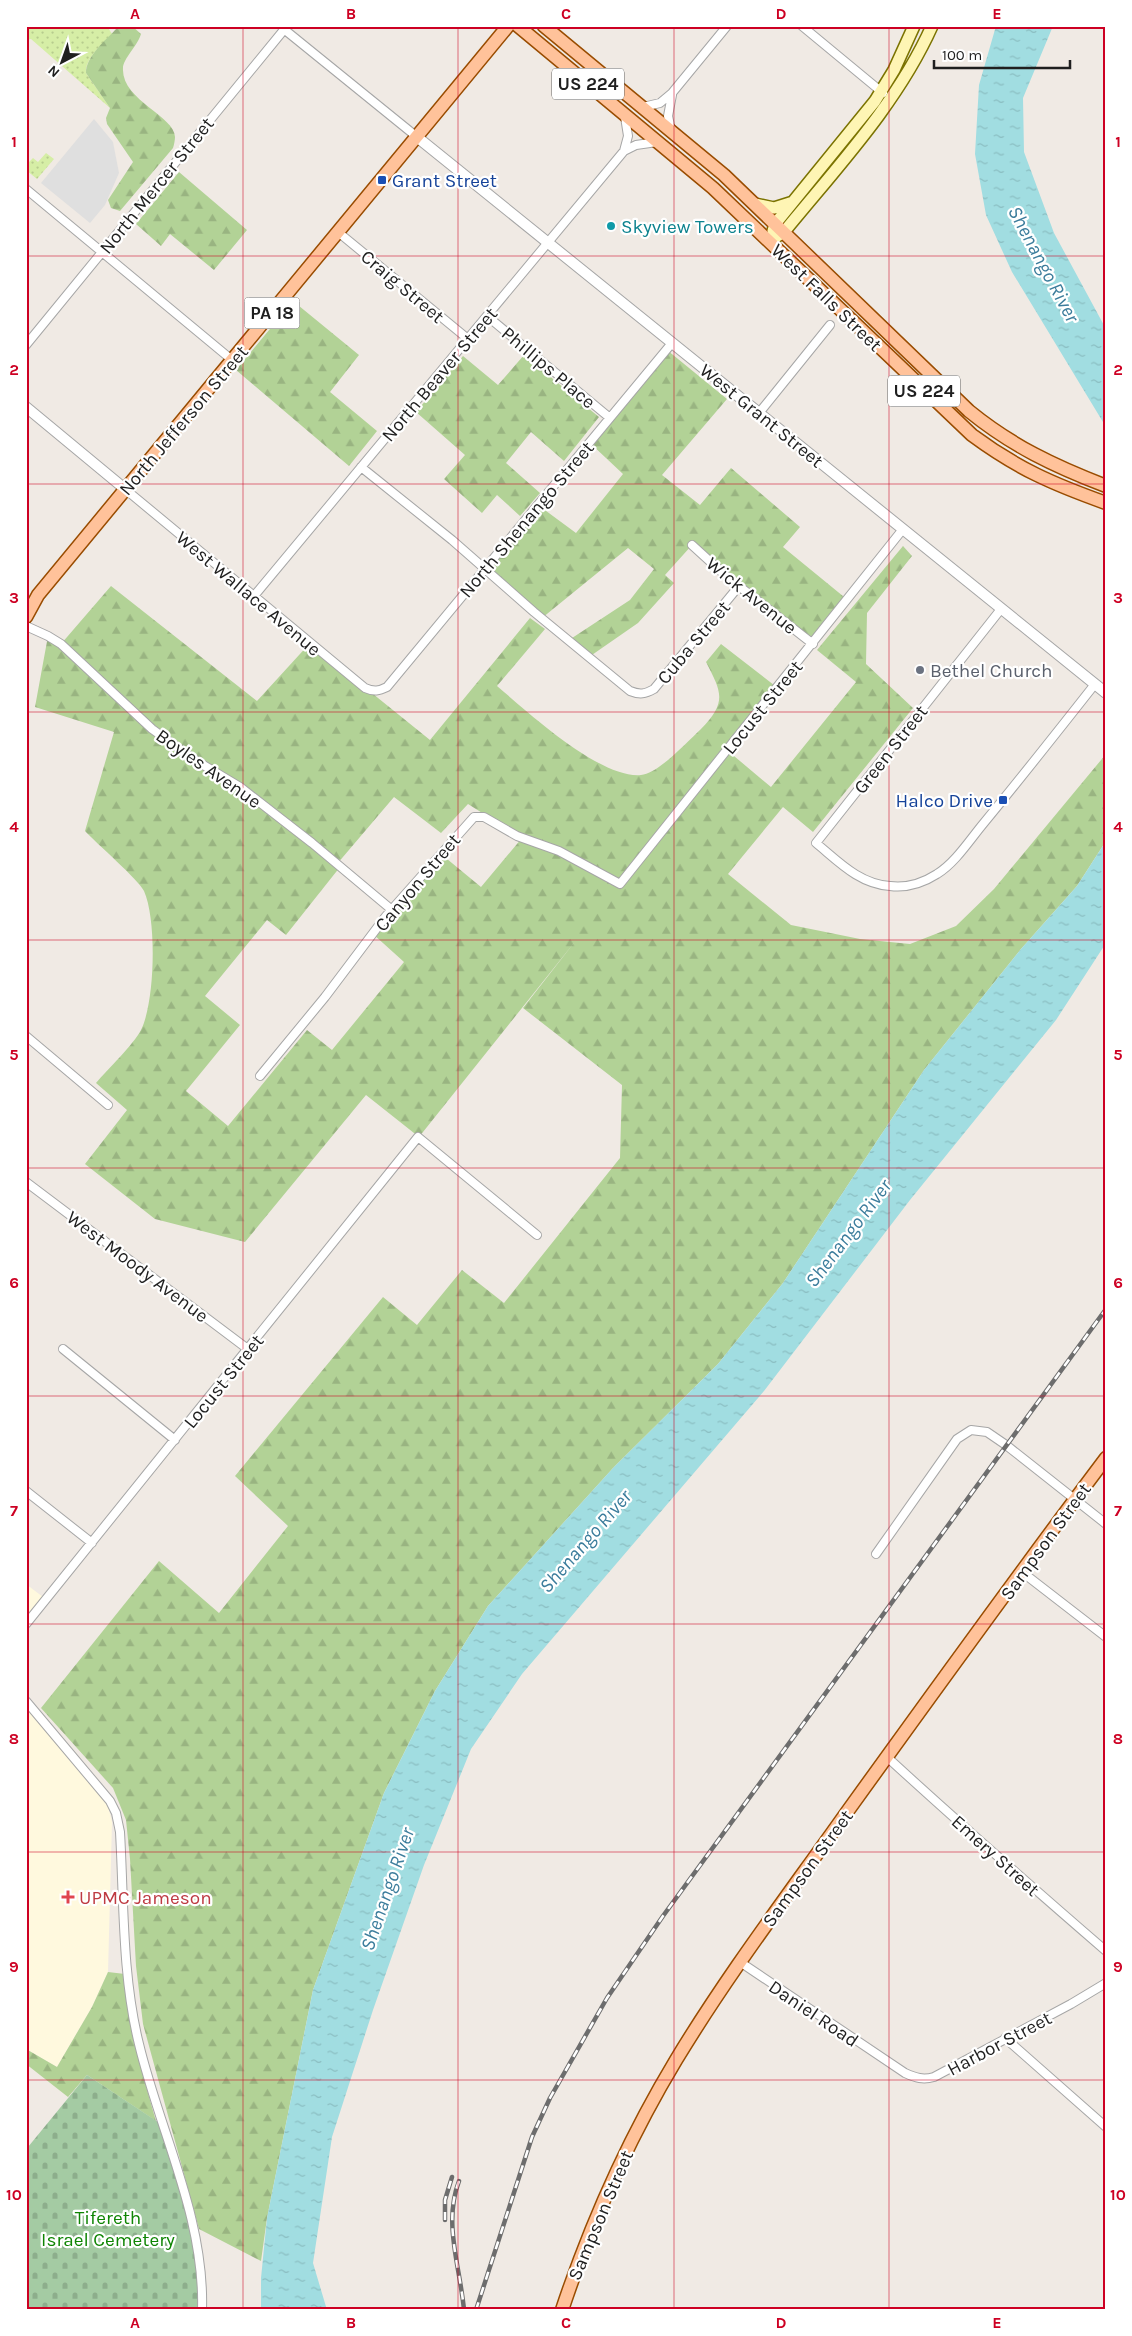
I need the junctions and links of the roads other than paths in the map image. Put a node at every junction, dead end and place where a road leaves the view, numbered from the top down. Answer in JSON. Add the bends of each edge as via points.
{"nodes":[{"id":1,"x":508,"y":26,"type":"edge"},
{"id":2,"x":518,"y":26,"type":"edge"},
{"id":3,"x":544,"y":26,"type":"edge"},
{"id":4,"x":727,"y":26,"type":"edge"},
{"id":5,"x":802,"y":26,"type":"edge"},
{"id":6,"x":914,"y":26,"type":"edge"},
{"id":7,"x":932,"y":26,"type":"edge"},
{"id":8,"x":286,"y":28,"type":"edge"},
{"id":9,"x":672,"y":93,"type":"junction"},
{"id":10,"x":886,"y":95,"type":"junction"},
{"id":11,"x":643,"y":107,"type":"junction"},
{"id":12,"x":623,"y":113,"type":"junction"},
{"id":13,"x":671,"y":130,"type":"junction"},
{"id":14,"x":417,"y":137,"type":"junction"},
{"id":15,"x":659,"y":142,"type":"junction"},
{"id":16,"x":624,"y":151,"type":"junction"},
{"id":17,"x":26,"y":189,"type":"edge"},
{"id":18,"x":794,"y":201,"type":"junction"},
{"id":19,"x":754,"y":204,"type":"junction"},
{"id":20,"x":780,"y":228,"type":"junction"},
{"id":21,"x":338,"y":232,"type":"junction"},
{"id":22,"x":769,"y":241,"type":"junction"},
{"id":23,"x":548,"y":242,"type":"junction"},
{"id":24,"x":102,"y":252,"type":"junction"},
{"id":25,"x":487,"y":316,"type":"junction"},
{"id":26,"x":830,"y":326,"type":"dead end"},
{"id":27,"x":468,"y":340,"type":"junction"},
{"id":28,"x":672,"y":343,"type":"junction"},
{"id":29,"x":26,"y":345,"type":"edge"},
{"id":30,"x":232,"y":360,"type":"junction"},
{"id":31,"x":26,"y":407,"type":"edge"},
{"id":32,"x":759,"y":413,"type":"junction"},
{"id":33,"x":610,"y":418,"type":"junction"},
{"id":34,"x":362,"y":467,"type":"junction"},
{"id":35,"x":1104,"y":486,"type":"edge"},
{"id":36,"x":125,"y":489,"type":"junction"},
{"id":37,"x":1106,"y":503,"type":"edge"},
{"id":38,"x":903,"y":529,"type":"junction"},
{"id":39,"x":692,"y":545,"type":"dead end"},
{"id":40,"x":485,"y":568,"type":"junction"},
{"id":41,"x":739,"y":586,"type":"junction"},
{"id":42,"x":38,"y":595,"type":"junction"},
{"id":43,"x":254,"y":596,"type":"junction"},
{"id":44,"x":26,"y":601,"type":"edge"},
{"id":45,"x":1001,"y":609,"type":"junction"},
{"id":46,"x":26,"y":617,"type":"edge"},
{"id":47,"x":26,"y":626,"type":"edge"},
{"id":48,"x":813,"y":644,"type":"junction"},
{"id":49,"x":1095,"y":684,"type":"junction"},
{"id":50,"x":376,"y":691,"type":"joint"},
{"id":51,"x":1106,"y":693,"type":"edge"},
{"id":52,"x":620,"y":884,"type":"joint"},
{"id":53,"x":392,"y":910,"type":"junction"},
{"id":54,"x":26,"y":1036,"type":"edge"},
{"id":55,"x":260,"y":1076,"type":"dead end"},
{"id":56,"x":108,"y":1105,"type":"dead end"},
{"id":57,"x":26,"y":1182,"type":"edge"},
{"id":58,"x":537,"y":1234,"type":"dead end"},
{"id":59,"x":64,"y":1349,"type":"dead end"},
{"id":60,"x":249,"y":1350,"type":"junction"},
{"id":61,"x":175,"y":1440,"type":"junction"},
{"id":62,"x":1106,"y":1458,"type":"edge"},
{"id":63,"x":26,"y":1491,"type":"edge"},
{"id":64,"x":1075,"y":1499,"type":"junction"},
{"id":65,"x":1106,"y":1524,"type":"edge"},
{"id":66,"x":92,"y":1543,"type":"junction"},
{"id":67,"x":876,"y":1554,"type":"dead end"},
{"id":68,"x":1022,"y":1572,"type":"junction"},
{"id":69,"x":26,"y":1624,"type":"edge"},
{"id":70,"x":1106,"y":1637,"type":"edge"},
{"id":71,"x":26,"y":1701,"type":"edge"},
{"id":72,"x":887,"y":1757,"type":"junction"},
{"id":73,"x":1106,"y":1951,"type":"edge"},
{"id":74,"x":740,"y":1962,"type":"junction"},
{"id":75,"x":1106,"y":1983,"type":"edge"},
{"id":76,"x":1005,"y":2038,"type":"junction"},
{"id":77,"x":889,"y":2063,"type":"joint"},
{"id":78,"x":1106,"y":2126,"type":"edge"},
{"id":79,"x":202,"y":2310,"type":"edge"},
{"id":80,"x":562,"y":2310,"type":"edge"}],
"edges":[{"from":1,"to":14,"type":"main road","name":"North Jefferson Street","number":"PA 18"},
{"from":2,"to":12,"type":"main road","name":"West Falls Street","number":"US 224"},
{"from":3,"to":11,"type":"main road","name":"West Falls Street","number":"US 224"},
{"from":4,"to":9,"type":"street"},
{"from":5,"to":10,"type":"street"},
{"from":6,"to":10,"type":"main road"},
{"from":7,"to":10,"type":"main road","via":[[912,67]]},
{"from":8,"to":14,"type":"street"},
{"from":8,"to":24,"type":"street","name":"North Mercer Street"},
{"from":9,"to":11,"type":"street","via":[[660,103]]},
{"from":9,"to":13,"type":"street","via":[[668,116]]},
{"from":10,"to":18,"type":"main road"},
{"from":10,"to":20,"type":"main road"},
{"from":11,"to":13,"type":"main road","name":"West Falls Street","number":"US 224"},
{"from":12,"to":15,"type":"main road","name":"West Falls Street","number":"US 224"},
{"from":12,"to":16,"type":"street","via":[[628,133]]},
{"from":13,"to":19,"type":"main road","name":"West Falls Street","number":"US 224"},
{"from":14,"to":21,"type":"main road","name":"North Jefferson Street","number":"PA 18"},
{"from":14,"to":23,"type":"street","name":"West Grant Street"},
{"from":15,"to":16,"type":"street","via":[[640,144]]},
{"from":15,"to":22,"type":"main road","name":"West Falls Street","number":"US 224"},
{"from":16,"to":23,"type":"street","name":"North Beaver Street"},
{"from":17,"to":24,"type":"street"},
{"from":18,"to":19,"type":"main road","via":[[774,208]]},
{"from":18,"to":20,"type":"main road"},
{"from":19,"to":20,"type":"main road","name":"West Falls Street","number":"US 224"},
{"from":20,"to":22,"type":"main road"},
{"from":20,"to":35,"type":"main road","name":"West Falls Street","number":"US 224","via":[[992,429],[1033,456]]},
{"from":21,"to":27,"type":"street","name":"Craig Street"},
{"from":21,"to":30,"type":"main road","name":"North Jefferson Street","number":"PA 18"},
{"from":22,"to":37,"type":"main road","name":"West Falls Street","number":"US 224","via":[[972,435],[1020,468]]},
{"from":23,"to":25,"type":"street","name":"North Beaver Street"},
{"from":23,"to":28,"type":"street","name":"West Grant Street"},
{"from":24,"to":29,"type":"street","name":"North Mercer Street"},
{"from":24,"to":30,"type":"street"},
{"from":25,"to":27,"type":"street","name":"North Beaver Street"},
{"from":25,"to":33,"type":"street","name":"Phillips Place"},
{"from":26,"to":32,"type":"street"},
{"from":27,"to":34,"type":"street","name":"North Beaver Street"},
{"from":28,"to":32,"type":"street","name":"West Grant Street"},
{"from":28,"to":33,"type":"street","name":"North Shenango Street"},
{"from":30,"to":36,"type":"main road","name":"North Jefferson Street","number":"PA 18"},
{"from":31,"to":36,"type":"street"},
{"from":32,"to":38,"type":"street","name":"West Grant Street"},
{"from":33,"to":40,"type":"street","name":"North Shenango Street"},
{"from":34,"to":40,"type":"street"},
{"from":34,"to":43,"type":"street","name":"North Beaver Street"},
{"from":36,"to":42,"type":"main road","name":"North Jefferson Street","number":"PA 18"},
{"from":36,"to":43,"type":"street","name":"West Wallace Avenue"},
{"from":38,"to":45,"type":"street","name":"West Grant Street"},
{"from":38,"to":48,"type":"street","name":"Locust Street"},
{"from":39,"to":41,"type":"street","name":"Wick Avenue"},
{"from":40,"to":41,"type":"street","name":"Cuba Street","via":[[630,692],[643,694],[654,689]]},
{"from":40,"to":50,"type":"street","name":"North Shenango Street","via":[[387,687]]},
{"from":41,"to":48,"type":"street","name":"Wick Avenue"},
{"from":42,"to":44,"type":"street","name":"North Jefferson Street"},
{"from":42,"to":46,"type":"main road","number":"PA 18"},
{"from":43,"to":50,"type":"street","name":"West Wallace Avenue","via":[[365,688]]},
{"from":45,"to":49,"type":"street","name":"West Grant Street"},
{"from":45,"to":49,"type":"street","name":"Green Street","via":[[816,843],[850,871],[875,884],[889,886],[912,885],[938,874],[998,806]]},
{"from":47,"to":53,"type":"street","name":"Boyles Avenue","via":[[61,644],[152,729],[240,787]]},
{"from":48,"to":52,"type":"street","name":"Locust Street"},
{"from":49,"to":51,"type":"street","name":"West Grant Street"},
{"from":52,"to":53,"type":"street","name":"Canyon Street","via":[[560,851],[517,836],[480,816],[471,818]]},
{"from":53,"to":55,"type":"street","name":"Canyon Street"},
{"from":54,"to":56,"type":"street"},
{"from":57,"to":60,"type":"street","name":"West Moody Avenue"},
{"from":58,"to":60,"type":"street","name":"Locust Street","via":[[418,1137]]},
{"from":59,"to":61,"type":"street"},
{"from":60,"to":61,"type":"street","name":"Locust Street"},
{"from":61,"to":66,"type":"street","name":"Locust Street"},
{"from":62,"to":64,"type":"main road","name":"Sampson Street"},
{"from":63,"to":66,"type":"street"},
{"from":64,"to":65,"type":"street"},
{"from":64,"to":67,"type":"street","via":[[987,1432],[971,1430],[957,1439]]},
{"from":64,"to":68,"type":"main road","name":"Sampson Street"},
{"from":66,"to":69,"type":"street","name":"Locust Street"},
{"from":68,"to":70,"type":"street"},
{"from":68,"to":72,"type":"main road","name":"Sampson Street"},
{"from":71,"to":79,"type":"street","via":[[102,1790],[116,1813],[139,2044],[189,2212],[198,2258]]},
{"from":72,"to":73,"type":"street","name":"Emery Street"},
{"from":72,"to":74,"type":"main road","name":"Sampson Street"},
{"from":74,"to":77,"type":"street","name":"Daniel Road"},
{"from":74,"to":80,"type":"main road","name":"Sampson Street","via":[[675,2062],[625,2153]]},
{"from":75,"to":76,"type":"street","name":"Harbor Street"},
{"from":76,"to":77,"type":"street","name":"Harbor Street","via":[[926,2079],[905,2073]]},
{"from":76,"to":78,"type":"street"}]}
